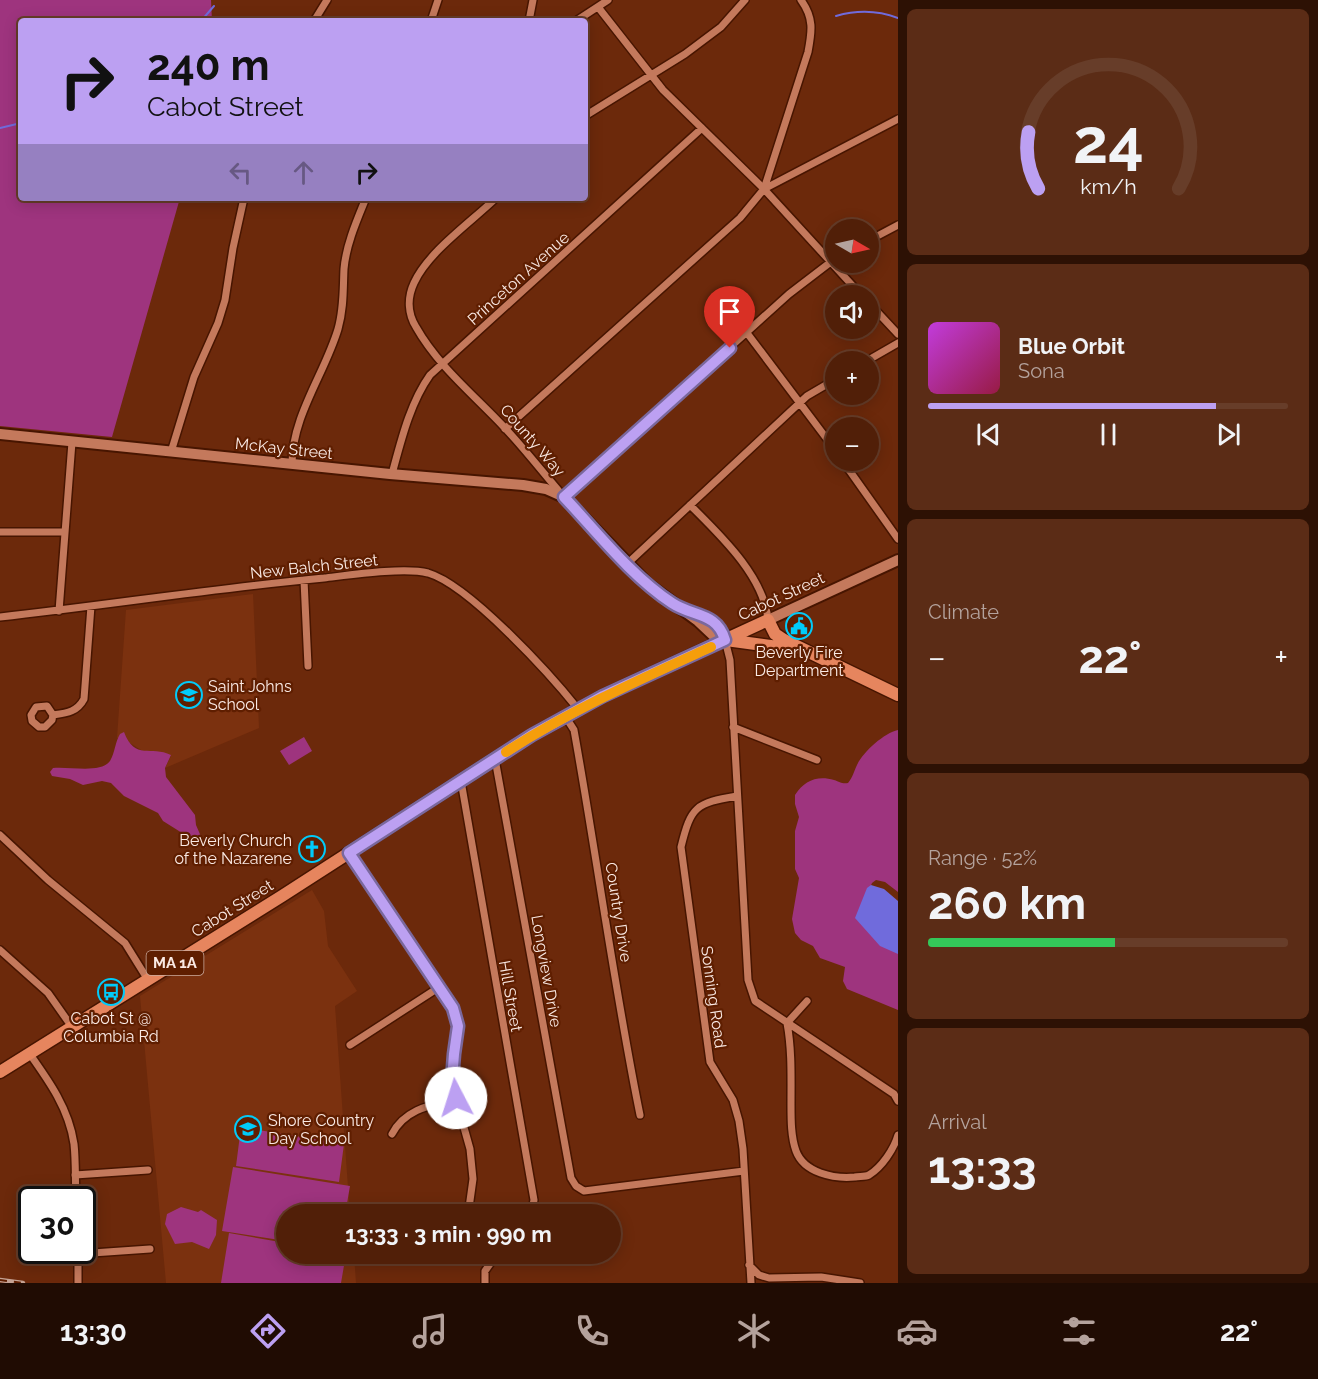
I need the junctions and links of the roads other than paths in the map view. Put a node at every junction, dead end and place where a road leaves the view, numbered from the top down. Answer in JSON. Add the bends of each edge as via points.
{"nodes":[{"id":1,"x":327,"y":0,"type":"edge"},
{"id":2,"x":438,"y":0,"type":"edge"},
{"id":3,"x":533,"y":0,"type":"edge"},
{"id":4,"x":609,"y":0,"type":"edge"},
{"id":5,"x":745,"y":0,"type":"edge"},
{"id":6,"x":801,"y":0,"type":"edge"},
{"id":7,"x":598,"y":7,"type":"junction"},
{"id":8,"x":316,"y":18,"type":"edge"},
{"id":9,"x":432,"y":18,"type":"edge"},
{"id":10,"x":530,"y":18,"type":"edge"},
{"id":11,"x":581,"y":18,"type":"edge"},
{"id":12,"x":652,"y":75,"type":"junction"},
{"id":13,"x":588,"y":114,"type":"edge"},
{"id":14,"x":898,"y":119,"type":"edge"},
{"id":15,"x":702,"y":128,"type":"junction"},
{"id":16,"x":764,"y":189,"type":"junction"},
{"id":17,"x":243,"y":201,"type":"edge"},
{"id":18,"x":365,"y":201,"type":"edge"},
{"id":19,"x":493,"y":201,"type":"edge"},
{"id":20,"x":898,"y":225,"type":"edge"},
{"id":21,"x":879,"y":234,"type":"edge"},
{"id":22,"x":825,"y":252,"type":"edge"},
{"id":23,"x":825,"y":265,"type":"edge"},
{"id":24,"x":843,"y":273,"type":"edge"},
{"id":25,"x":853,"y":285,"type":"edge"},
{"id":26,"x":879,"y":314,"type":"edge"},
{"id":27,"x":747,"y":333,"type":"junction"},
{"id":28,"x":898,"y":334,"type":"edge"},
{"id":29,"x":898,"y":343,"type":"edge"},
{"id":30,"x":879,"y":354,"type":"edge"},
{"id":31,"x":442,"y":364,"type":"junction"},
{"id":32,"x":825,"y":385,"type":"edge"},
{"id":33,"x":801,"y":403,"type":"junction"},
{"id":34,"x":505,"y":429,"type":"junction"},
{"id":35,"x":0,"y":434,"type":"edge"},
{"id":36,"x":825,"y":437,"type":"edge"},
{"id":37,"x":72,"y":442,"type":"junction"},
{"id":38,"x":171,"y":452,"type":"junction"},
{"id":39,"x":292,"y":464,"type":"junction"},
{"id":40,"x":850,"y":471,"type":"edge"},
{"id":41,"x":392,"y":474,"type":"junction"},
{"id":42,"x":564,"y":497,"type":"junction"},
{"id":43,"x":690,"y":505,"type":"junction"},
{"id":44,"x":65,"y":531,"type":"junction"},
{"id":45,"x":0,"y":532,"type":"edge"},
{"id":46,"x":898,"y":539,"type":"edge"},
{"id":47,"x":898,"y":560,"type":"edge"},
{"id":48,"x":627,"y":564,"type":"junction"},
{"id":49,"x":304,"y":580,"type":"junction"},
{"id":50,"x":91,"y":606,"type":"junction"},
{"id":51,"x":59,"y":610,"type":"junction"},
{"id":52,"x":0,"y":617,"type":"edge"},
{"id":53,"x":768,"y":620,"type":"junction"},
{"id":54,"x":725,"y":640,"type":"junction"},
{"id":55,"x":801,"y":650,"type":"junction"},
{"id":56,"x":308,"y":666,"type":"dead end"},
{"id":57,"x":898,"y":695,"type":"edge"},
{"id":58,"x":578,"y":709,"type":"junction"},
{"id":59,"x":53,"y":715,"type":"dead end"},
{"id":60,"x":565,"y":716,"type":"junction"},
{"id":61,"x":734,"y":727,"type":"junction"},
{"id":62,"x":495,"y":759,"type":"junction"},
{"id":63,"x":817,"y":760,"type":"dead end"},
{"id":64,"x":461,"y":781,"type":"junction"},
{"id":65,"x":737,"y":796,"type":"junction"},
{"id":66,"x":0,"y":836,"type":"edge"},
{"id":67,"x":349,"y":853,"type":"junction"},
{"id":68,"x":0,"y":950,"type":"edge"},
{"id":69,"x":148,"y":980,"type":"junction"},
{"id":70,"x":438,"y":988,"type":"junction"},
{"id":71,"x":807,"y":1001,"type":"dead end"},
{"id":72,"x":787,"y":1023,"type":"junction"},
{"id":73,"x":72,"y":1027,"type":"junction"},
{"id":74,"x":350,"y":1045,"type":"dead end"},
{"id":75,"x":29,"y":1053,"type":"junction"},
{"id":76,"x":0,"y":1072,"type":"edge"},
{"id":77,"x":456,"y":1098,"type":"junction"},
{"id":78,"x":898,"y":1101,"type":"edge"},
{"id":79,"x":640,"y":1115,"type":"dead end"},
{"id":80,"x":392,"y":1134,"type":"dead end"},
{"id":81,"x":898,"y":1135,"type":"edge"},
{"id":82,"x":148,"y":1170,"type":"dead end"},
{"id":83,"x":744,"y":1171,"type":"junction"},
{"id":84,"x":75,"y":1175,"type":"junction"},
{"id":85,"x":75,"y":1186,"type":"edge"},
{"id":86,"x":470,"y":1204,"type":"edge"},
{"id":87,"x":533,"y":1204,"type":"edge"},
{"id":88,"x":150,"y":1249,"type":"dead end"},
{"id":89,"x":96,"y":1251,"type":"edge"},
{"id":90,"x":78,"y":1264,"type":"edge"},
{"id":91,"x":490,"y":1264,"type":"edge"},
{"id":92,"x":749,"y":1265,"type":"junction"},
{"id":93,"x":78,"y":1283,"type":"edge"},
{"id":94,"x":485,"y":1283,"type":"edge"},
{"id":95,"x":751,"y":1283,"type":"edge"},
{"id":96,"x":860,"y":1283,"type":"edge"}],
"edges":[{"from":1,"to":8,"type":"street"},
{"from":2,"to":9,"type":"street"},
{"from":3,"to":10,"type":"street"},
{"from":4,"to":7,"type":"street"},
{"from":5,"to":12,"type":"street","via":[[721,27]]},
{"from":6,"to":16,"type":"street","via":[[812,20],[808,52]]},
{"from":7,"to":11,"type":"street"},
{"from":7,"to":12,"type":"street"},
{"from":12,"to":13,"type":"street"},
{"from":12,"to":15,"type":"street"},
{"from":14,"to":16,"type":"street"},
{"from":15,"to":16,"type":"street"},
{"from":15,"to":31,"type":"street","name":"Princeton Avenue"},
{"from":16,"to":22,"type":"street"},
{"from":16,"to":34,"type":"street","via":[[740,218]]},
{"from":17,"to":38,"type":"street","via":[[225,300],[194,377]]},
{"from":18,"to":39,"type":"street","via":[[344,268],[344,304],[338,328],[296,434]]},
{"from":19,"to":31,"type":"street","name":"County Way","via":[[421,268],[410,295],[409,311],[416,327]]},
{"from":20,"to":21,"type":"street"},
{"from":23,"to":27,"type":"street"},
{"from":24,"to":25,"type":"street"},
{"from":26,"to":28,"type":"street"},
{"from":27,"to":33,"type":"street"},
{"from":27,"to":42,"type":"street"},
{"from":29,"to":30,"type":"street"},
{"from":31,"to":34,"type":"street","name":"County Way"},
{"from":31,"to":41,"type":"street","name":"Princeton Avenue","via":[[422,387]]},
{"from":32,"to":33,"type":"street"},
{"from":33,"to":36,"type":"street"},
{"from":33,"to":43,"type":"street"},
{"from":34,"to":42,"type":"street","name":"County Way"},
{"from":35,"to":37,"type":"main road","name":"McKay Street"},
{"from":37,"to":38,"type":"main road","name":"McKay Street"},
{"from":37,"to":44,"type":"street"},
{"from":38,"to":39,"type":"main road","name":"McKay Street"},
{"from":39,"to":41,"type":"main road","name":"McKay Street"},
{"from":40,"to":46,"type":"street"},
{"from":41,"to":42,"type":"main road","name":"McKay Street","via":[[536,487]]},
{"from":42,"to":48,"type":"main road","name":"County Way"},
{"from":43,"to":48,"type":"street"},
{"from":43,"to":53,"type":"street","via":[[745,566],[767,606]]},
{"from":44,"to":45,"type":"street"},
{"from":44,"to":51,"type":"street"},
{"from":47,"to":53,"type":"main road","name":"Cabot Street"},
{"from":48,"to":54,"type":"main road","name":"County Way","via":[[681,609],[716,622]]},
{"from":49,"to":50,"type":"street","name":"New Balch Street"},
{"from":49,"to":56,"type":"street"},
{"from":49,"to":58,"type":"street","name":"New Balch Street","via":[[417,571],[438,577],[482,609]]},
{"from":50,"to":51,"type":"street","name":"New Balch Street"},
{"from":50,"to":59,"type":"street","via":[[84,699],[75,711]]},
{"from":51,"to":52,"type":"street","name":"New Balch Street"},
{"from":53,"to":54,"type":"highway","name":"Cabot Street","number":"MA 1A"},
{"from":53,"to":55,"type":"highway","via":[[778,637]]},
{"from":54,"to":55,"type":"highway"},
{"from":54,"to":58,"type":"highway","name":"Cabot Street","number":"MA 1A"},
{"from":54,"to":61,"type":"street"},
{"from":55,"to":57,"type":"highway"},
{"from":58,"to":60,"type":"highway","name":"Cabot Street","number":"MA 1A"},
{"from":60,"to":62,"type":"highway","name":"Cabot Street","number":"MA 1A"},
{"from":60,"to":79,"type":"street","name":"Country Drive","via":[[574,730]]},
{"from":61,"to":63,"type":"street"},
{"from":61,"to":65,"type":"street"},
{"from":62,"to":64,"type":"highway","name":"Cabot Street","number":"MA 1A"},
{"from":62,"to":83,"type":"street","name":"Longview Drive","via":[[571,1178],[584,1191]]},
{"from":64,"to":67,"type":"highway","name":"Cabot Street","number":"MA 1A"},
{"from":64,"to":87,"type":"street","name":"Hill Street"},
{"from":65,"to":72,"type":"street","via":[[748,980],[755,1001]]},
{"from":65,"to":83,"type":"street","name":"Sonning Road","via":[[703,804],[693,811],[681,847],[710,1062],[733,1100]]},
{"from":66,"to":69,"type":"street","via":[[124,943]]},
{"from":67,"to":69,"type":"highway","name":"Cabot Street","number":"MA 1A"},
{"from":67,"to":70,"type":"street"},
{"from":68,"to":73,"type":"street","via":[[48,993]]},
{"from":69,"to":73,"type":"highway","name":"Cabot Street","number":"MA 1A"},
{"from":70,"to":74,"type":"street"},
{"from":70,"to":77,"type":"street","via":[[453,1008],[458,1026],[452,1080]]},
{"from":71,"to":72,"type":"street"},
{"from":72,"to":78,"type":"street","via":[[894,1094]]},
{"from":72,"to":81,"type":"street","via":[[792,1124],[796,1152],[806,1165],[823,1174],[868,1175],[895,1145]]},
{"from":73,"to":75,"type":"highway","name":"Cabot Street","number":"MA 1A"},
{"from":75,"to":76,"type":"highway","name":"Cabot Street","number":"MA 1A"},
{"from":75,"to":84,"type":"street","via":[[55,1090],[68,1120]]},
{"from":77,"to":80,"type":"street","via":[[416,1110],[398,1122]]},
{"from":77,"to":86,"type":"street","via":[[470,1149],[473,1179]]},
{"from":82,"to":84,"type":"street"},
{"from":83,"to":92,"type":"street","name":"Sonning Road"},
{"from":84,"to":85,"type":"street"},
{"from":88,"to":89,"type":"street"},
{"from":90,"to":93,"type":"street"},
{"from":91,"to":94,"type":"street","via":[[485,1271]]},
{"from":92,"to":95,"type":"street","name":"Sonning Road"},
{"from":92,"to":96,"type":"street","via":[[769,1278],[821,1277]]}]}
